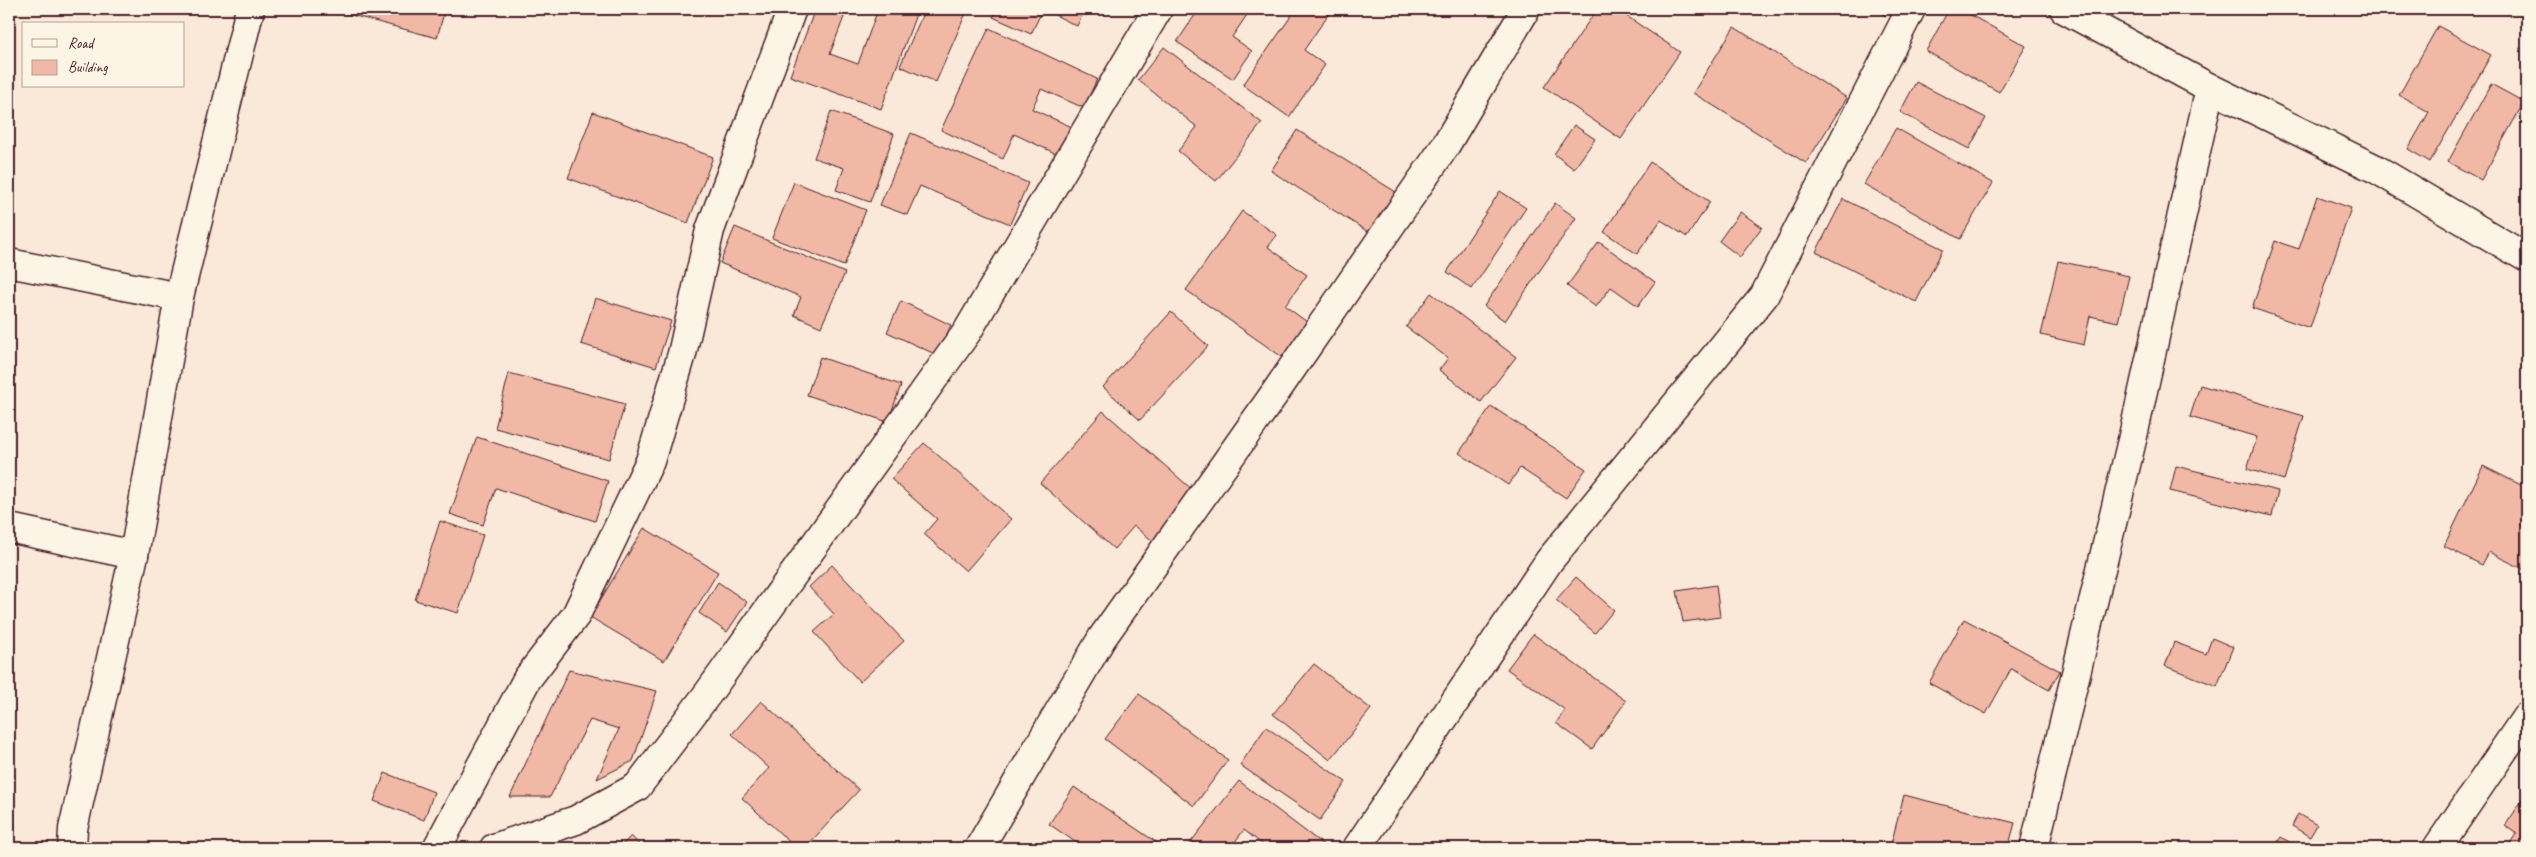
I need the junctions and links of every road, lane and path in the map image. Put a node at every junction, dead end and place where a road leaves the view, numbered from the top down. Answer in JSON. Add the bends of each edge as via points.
{"nodes":[{"id":1,"x":250,"y":9,"type":"edge"},
{"id":2,"x":792,"y":9,"type":"edge"},
{"id":3,"x":1158,"y":9,"type":"edge"},
{"id":4,"x":1526,"y":9,"type":"edge"},
{"id":5,"x":1911,"y":9,"type":"edge"},
{"id":6,"x":2064,"y":9,"type":"edge"},
{"id":7,"x":2210,"y":88,"type":"junction"},
{"id":8,"x":2527,"y":258,"type":"edge"},
{"id":9,"x":9,"y":263,"type":"edge"},
{"id":10,"x":179,"y":297,"type":"junction"},
{"id":11,"x":9,"y":528,"type":"edge"},
{"id":12,"x":134,"y":555,"type":"junction"},
{"id":13,"x":2527,"y":716,"type":"edge"},
{"id":14,"x":72,"y":848,"type":"edge"},
{"id":15,"x":437,"y":848,"type":"edge"},
{"id":16,"x":494,"y":848,"type":"edge"},
{"id":17,"x":979,"y":848,"type":"edge"},
{"id":18,"x":1357,"y":848,"type":"edge"},
{"id":19,"x":2034,"y":848,"type":"edge"},
{"id":20,"x":2438,"y":848,"type":"edge"}],
"edges":[{"from":1,"to":10,"type":"street"},
{"from":2,"to":15,"type":"street","via":[[710,230],[682,354],[650,460],[576,616],[527,679]]},
{"from":3,"to":16,"type":"street","via":[[967,332],[638,787],[576,820]]},
{"from":4,"to":17,"type":"street","via":[[1444,148],[1102,638]]},
{"from":5,"to":18,"type":"street","via":[[1764,296],[1548,561]]},
{"from":6,"to":7,"type":"street"},
{"from":7,"to":8,"type":"street","via":[[2376,169]]},
{"from":7,"to":19,"type":"street","via":[[2132,436]]},
{"from":9,"to":10,"type":"street"},
{"from":10,"to":12,"type":"street"},
{"from":11,"to":12,"type":"street"},
{"from":12,"to":14,"type":"street"},
{"from":13,"to":20,"type":"street"}]}
